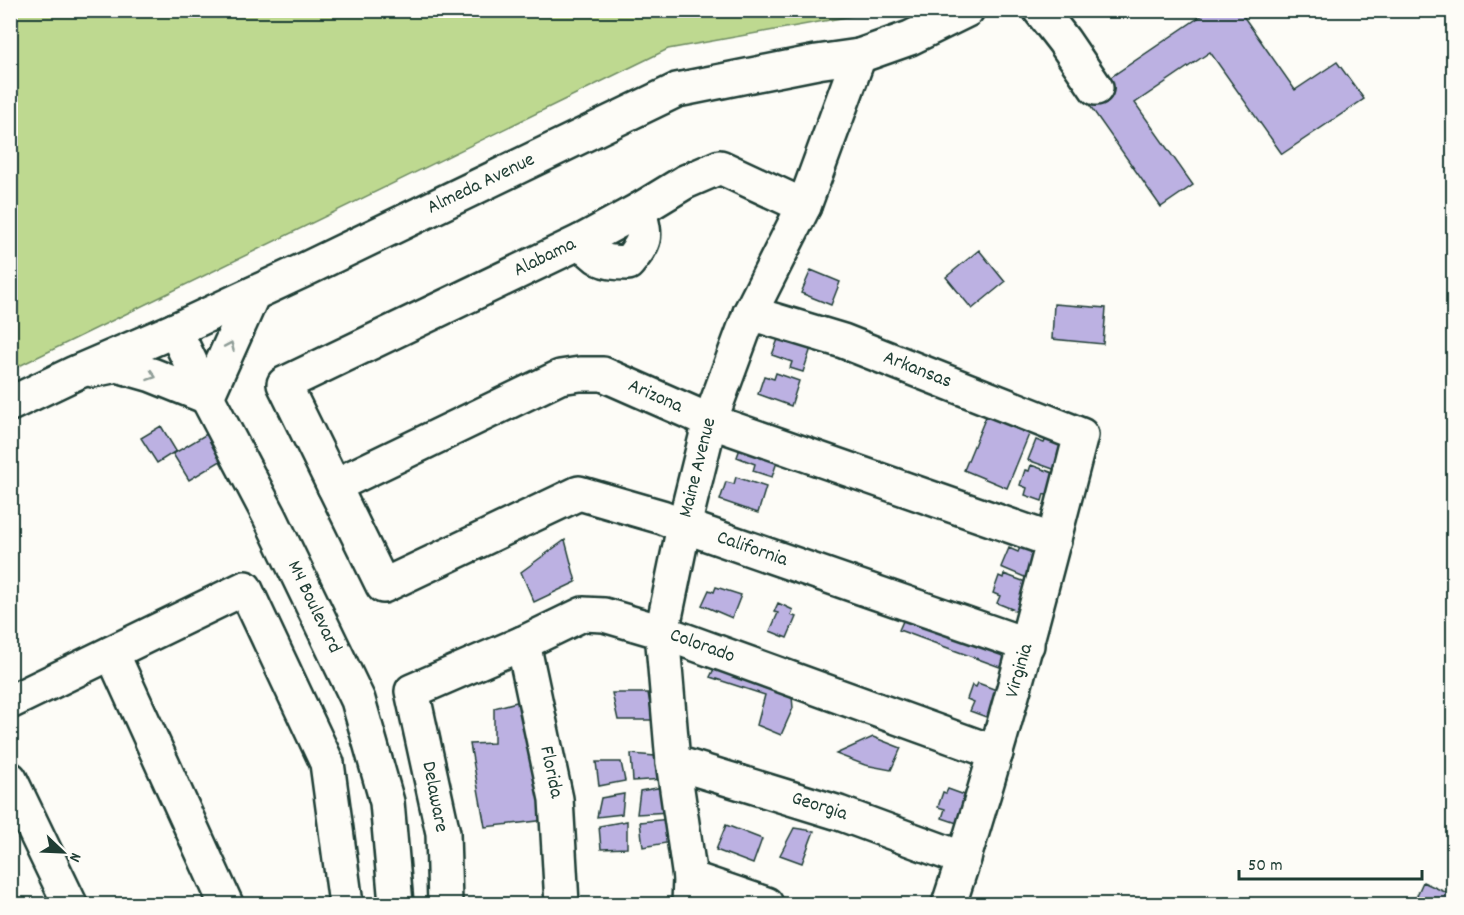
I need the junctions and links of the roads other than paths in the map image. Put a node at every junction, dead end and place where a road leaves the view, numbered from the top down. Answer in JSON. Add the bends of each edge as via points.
{"nodes":[{"id":1,"x":967,"y":10,"type":"edge"},
{"id":2,"x":1040,"y":10,"type":"edge"},
{"id":3,"x":859,"y":56,"type":"junction"},
{"id":4,"x":1096,"y":88,"type":"dead end"},
{"id":5,"x":804,"y":206,"type":"junction"},
{"id":6,"x":253,"y":294,"type":"junction"},
{"id":7,"x":750,"y":313,"type":"junction"},
{"id":8,"x":175,"y":330,"type":"junction"},
{"id":9,"x":75,"y":373,"type":"junction"},
{"id":10,"x":207,"y":397,"type":"junction"},
{"id":11,"x":10,"y":404,"type":"edge"},
{"id":12,"x":710,"y":421,"type":"junction"},
{"id":13,"x":1081,"y":435,"type":"joint"},
{"id":14,"x":334,"y":486,"type":"junction"},
{"id":15,"x":684,"y":526,"type":"junction"},
{"id":16,"x":1054,"y":541,"type":"junction"},
{"id":17,"x":662,"y":632,"type":"junction"},
{"id":18,"x":523,"y":643,"type":"junction"},
{"id":19,"x":1027,"y":645,"type":"junction"},
{"id":20,"x":112,"y":653,"type":"junction"},
{"id":21,"x":412,"y":691,"type":"joint"},
{"id":22,"x":10,"y":702,"type":"edge"},
{"id":23,"x":996,"y":753,"type":"junction"},
{"id":24,"x":673,"y":762,"type":"junction"},
{"id":25,"x":10,"y":779,"type":"edge"},
{"id":26,"x":964,"y":859,"type":"junction"},
{"id":27,"x":690,"y":891,"type":"edge"},
{"id":28,"x":342,"y":902,"type":"edge"},
{"id":29,"x":70,"y":904,"type":"edge"},
{"id":30,"x":226,"y":904,"type":"edge"},
{"id":31,"x":396,"y":904,"type":"edge"},
{"id":32,"x":445,"y":904,"type":"edge"},
{"id":33,"x":562,"y":904,"type":"edge"},
{"id":34,"x":766,"y":904,"type":"edge"},
{"id":35,"x":949,"y":904,"type":"edge"}],
"edges":[{"from":1,"to":3,"type":"street","name":"Almeda Avenue","via":[[910,38]]},
{"from":2,"to":4,"type":"street"},
{"from":3,"to":5,"type":"street","name":"Maine Avenue"},
{"from":3,"to":6,"type":"street","name":"Almeda Avenue","via":[[676,90]]},
{"from":5,"to":7,"type":"street","name":"Maine Avenue"},
{"from":5,"to":14,"type":"street","name":"Alabama","via":[[720,167],[685,182],[582,240],[284,384]]},
{"from":6,"to":8,"type":"street","name":"Almeda Avenue"},
{"from":10,"to":6,"type":"street","one_way":true},
{"from":7,"to":12,"type":"street","name":"Maine Avenue"},
{"from":7,"to":13,"type":"street","name":"Arkansas","via":[[843,341]]},
{"from":8,"to":9,"type":"street","name":"Almeda Avenue"},
{"from":8,"to":10,"type":"street","name":"M4 Boulevard"},
{"from":9,"to":10,"type":"street","one_way":true,"via":[[117,366]]},
{"from":9,"to":11,"type":"street","name":"Almeda Avenue"},
{"from":10,"to":31,"type":"street","name":"M4 Boulevard","via":[[358,700],[387,802]]},
{"from":12,"to":14,"type":"street","name":"Arizona","via":[[603,374],[560,377]]},
{"from":12,"to":15,"type":"street","name":"Maine Avenue"},
{"from":12,"to":16,"type":"street","name":"Arizona"},
{"from":13,"to":16,"type":"street","name":"Virginia"},
{"from":14,"to":15,"type":"street","name":"California","via":[[383,586],[579,493]]},
{"from":15,"to":17,"type":"street","name":"Maine Avenue"},
{"from":15,"to":19,"type":"street","name":"California"},
{"from":16,"to":19,"type":"street","name":"Virginia"},
{"from":17,"to":18,"type":"street","name":"Colorado","via":[[604,615],[583,614]]},
{"from":17,"to":23,"type":"street","name":"Colorado"},
{"from":17,"to":24,"type":"street","name":"Maine Avenue"},
{"from":18,"to":21,"type":"street","name":"Colorado"},
{"from":18,"to":33,"type":"street","name":"Florida","via":[[556,799]]},
{"from":19,"to":23,"type":"street","name":"Virginia"},
{"from":20,"to":22,"type":"street"},
{"from":20,"to":28,"type":"street","via":[[245,588],[327,763]]},
{"from":20,"to":30,"type":"street"},
{"from":21,"to":32,"type":"street","name":"Delaware","via":[[442,834]]},
{"from":23,"to":26,"type":"street","name":"Virginia"},
{"from":24,"to":26,"type":"street","name":"Georgia","via":[[839,813]]},
{"from":24,"to":27,"type":"street","name":"Maine Avenue"},
{"from":25,"to":29,"type":"street"},
{"from":26,"to":35,"type":"street","name":"Virginia"},
{"from":27,"to":34,"type":"street"}]}
